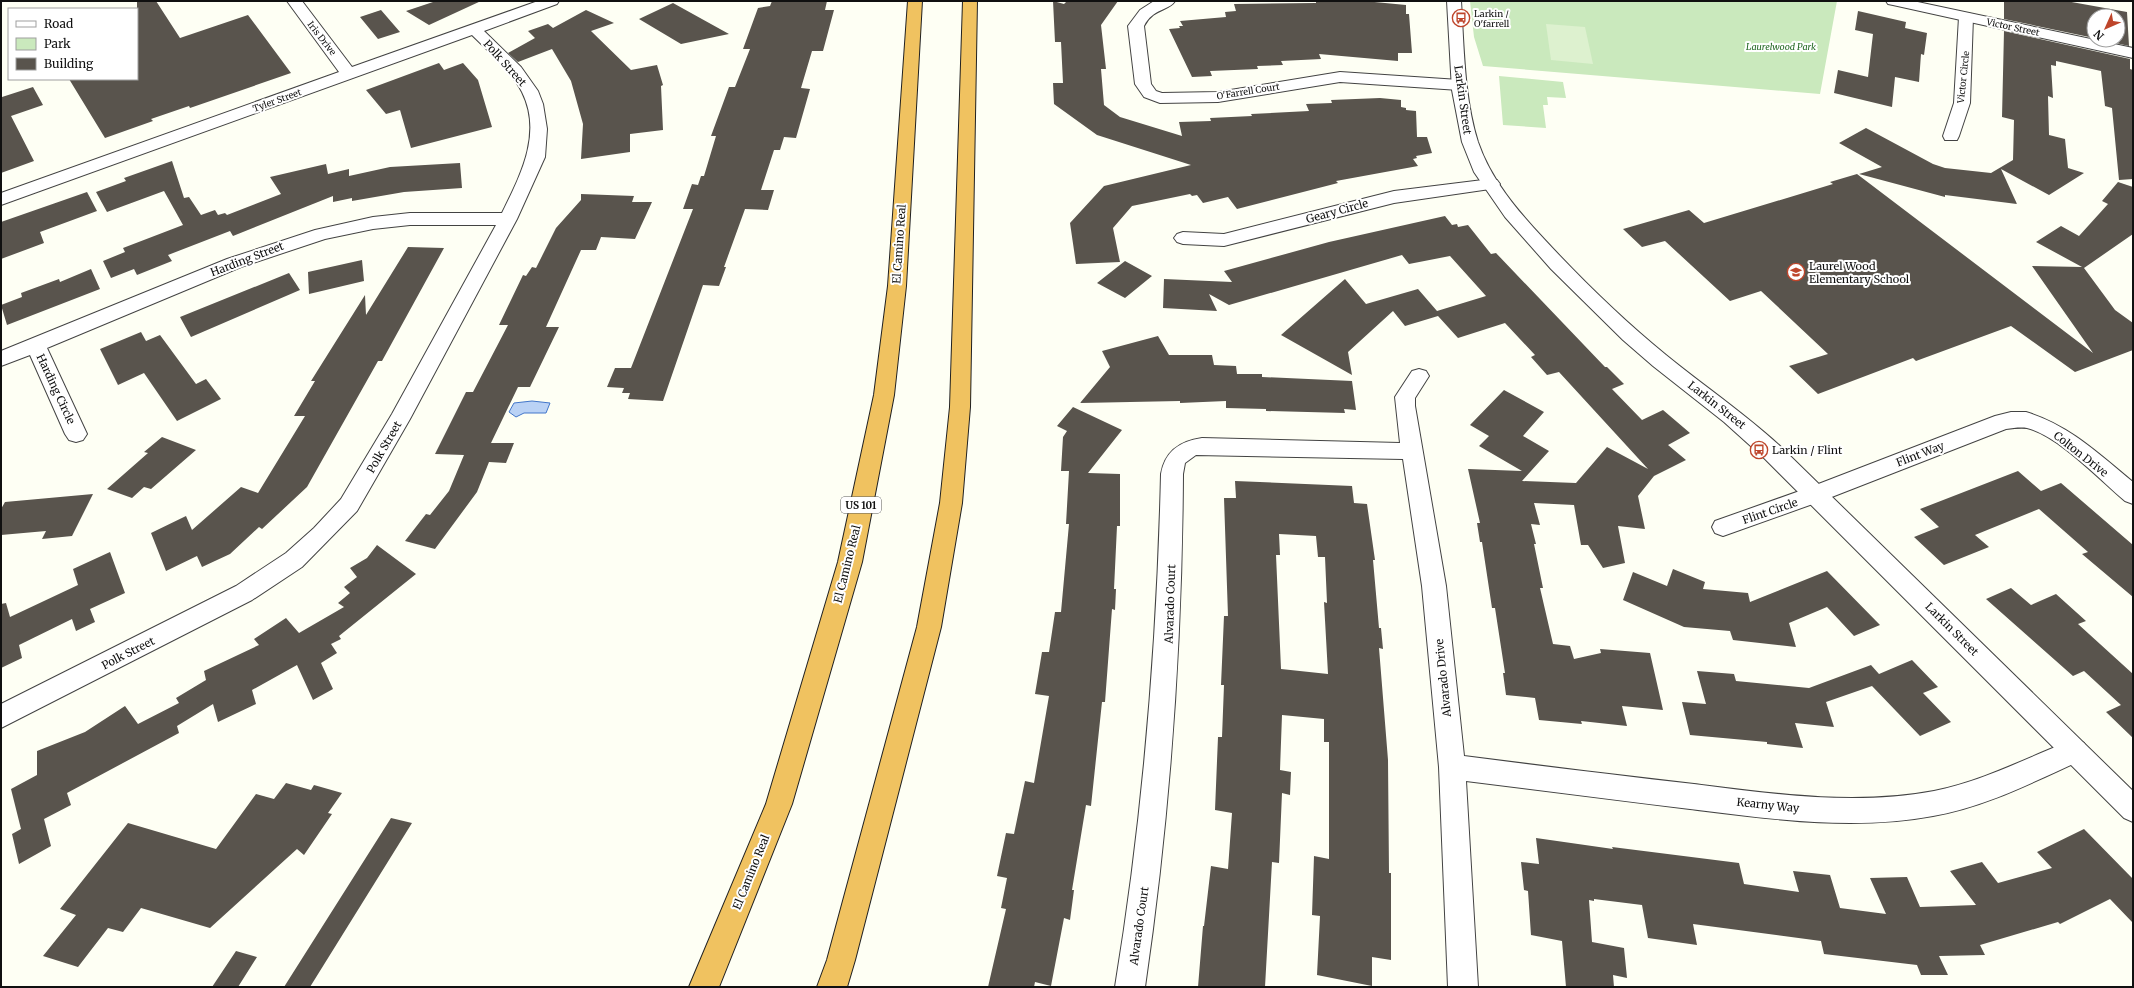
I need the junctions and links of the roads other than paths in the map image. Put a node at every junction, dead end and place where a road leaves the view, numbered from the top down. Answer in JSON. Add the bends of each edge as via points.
{"nodes":[{"id":1,"x":294,"y":1,"type":"edge"},
{"id":2,"x":552,"y":1,"type":"edge"},
{"id":3,"x":915,"y":1,"type":"edge"},
{"id":4,"x":970,"y":1,"type":"edge"},
{"id":5,"x":1168,"y":1,"type":"edge"},
{"id":6,"x":1454,"y":1,"type":"edge"},
{"id":7,"x":1892,"y":1,"type":"edge"},
{"id":8,"x":1966,"y":17,"type":"junction"},
{"id":9,"x":474,"y":29,"type":"junction"},
{"id":10,"x":2133,"y":53,"type":"edge"},
{"id":11,"x":350,"y":74,"type":"junction"},
{"id":12,"x":1459,"y":85,"type":"junction"},
{"id":13,"x":1951,"y":136,"type":"dead end"},
{"id":14,"x":1491,"y":184,"type":"junction"},
{"id":15,"x":1,"y":199,"type":"edge"},
{"id":16,"x":508,"y":219,"type":"junction"},
{"id":17,"x":1183,"y":238,"type":"dead end"},
{"id":18,"x":35,"y":344,"type":"junction"},
{"id":19,"x":1,"y":359,"type":"edge"},
{"id":20,"x":1419,"y":376,"type":"dead end"},
{"id":21,"x":2026,"y":420,"type":"joint"},
{"id":22,"x":76,"y":434,"type":"dead end"},
{"id":23,"x":1411,"y":451,"type":"junction"},
{"id":24,"x":1816,"y":494,"type":"junction"},
{"id":25,"x":2133,"y":495,"type":"edge"},
{"id":26,"x":1723,"y":527,"type":"dead end"},
{"id":27,"x":1,"y":717,"type":"edge"},
{"id":28,"x":2075,"y":751,"type":"junction"},
{"id":29,"x":1452,"y":768,"type":"junction"},
{"id":30,"x":2133,"y":808,"type":"edge"},
{"id":31,"x":704,"y":987,"type":"edge"},
{"id":32,"x":832,"y":987,"type":"edge"},
{"id":33,"x":1130,"y":987,"type":"edge"},
{"id":34,"x":1463,"y":987,"type":"edge"}],
"edges":[{"from":1,"to":11,"type":"street","name":"Iris Drive"},
{"from":2,"to":9,"type":"street","name":"Tyler Street"},
{"from":3,"to":31,"type":"highway","name":"El Camino Real","number":"US 101","via":[[897,286],[884,395],[850,562],[779,804]]},
{"from":4,"to":32,"type":"highway","via":[[960,407],[951,503],[929,627]]},
{"from":5,"to":12,"type":"street","name":"O'Farrell Court","via":[[1150,9],[1136,26],[1143,84],[1150,94],[1160,98],[1218,97],[1340,77]]},
{"from":6,"to":12,"type":"street","name":"Larkin Street"},
{"from":7,"to":8,"type":"street","name":"Victor Street"},
{"from":8,"to":10,"type":"street","name":"Victor Street"},
{"from":8,"to":13,"type":"street","name":"Victor Circle","via":[[1964,91]]},
{"from":9,"to":11,"type":"street","name":"Tyler Street"},
{"from":9,"to":16,"type":"street","name":"Polk Street","via":[[524,81],[538,116],[540,129],[536,157]]},
{"from":11,"to":15,"type":"street","name":"Tyler Street"},
{"from":12,"to":14,"type":"street","name":"Larkin Street","via":[[1470,142]]},
{"from":14,"to":17,"type":"street","name":"Geary Circle","via":[[1394,197],[1224,240]]},
{"from":14,"to":24,"type":"street","name":"Larkin Street","via":[[1533,238],[1619,324],[1659,360],[1750,431]]},
{"from":16,"to":18,"type":"street","name":"Harding Street","via":[[410,219],[321,234],[253,256]]},
{"from":16,"to":27,"type":"street","name":"Polk Street","via":[[361,486],[349,505],[322,534],[294,560],[244,594]]},
{"from":18,"to":19,"type":"street","name":"Harding Street"},
{"from":18,"to":22,"type":"street","name":"Harding Circle"},
{"from":20,"to":23,"type":"street","name":"Alvarado Drive","via":[[1405,397]]},
{"from":21,"to":24,"type":"street","name":"Flint Way","via":[[2002,422]]},
{"from":21,"to":25,"type":"street","name":"Colton Drive","via":[[2062,438]]},
{"from":23,"to":29,"type":"street","name":"Alvarado Drive","via":[[1434,586]]},
{"from":23,"to":33,"type":"street","name":"Alvarado Court","via":[[1202,446],[1185,450],[1176,459],[1172,474],[1169,619],[1163,727],[1140,926]]},
{"from":24,"to":26,"type":"street","name":"Flint Circle"},
{"from":24,"to":28,"type":"street","name":"Larkin Street"},
{"from":28,"to":29,"type":"street","name":"Kearny Way","via":[[2002,784],[1962,797],[1913,807],[1850,810],[1774,807]]},
{"from":28,"to":30,"type":"street","name":"Larkin Street"},
{"from":29,"to":34,"type":"street","name":"Alvarado Drive"}]}
